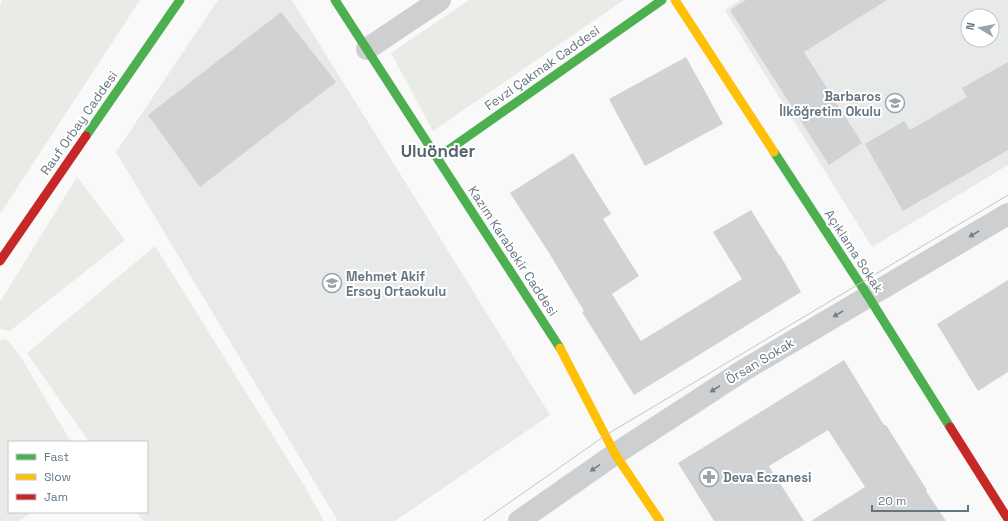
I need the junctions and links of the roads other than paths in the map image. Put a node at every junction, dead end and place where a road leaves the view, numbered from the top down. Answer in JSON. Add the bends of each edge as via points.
{"nodes":[{"id":1,"x":180,"y":0,"type":"edge"},
{"id":2,"x":335,"y":0,"type":"edge"},
{"id":3,"x":440,"y":0,"type":"edge"},
{"id":4,"x":662,"y":0,"type":"edge"},
{"id":5,"x":675,"y":0,"type":"edge"},
{"id":6,"x":367,"y":49,"type":"junction"},
{"id":7,"x":437,"y":158,"type":"junction"},
{"id":8,"x":1008,"y":214,"type":"edge"},
{"id":9,"x":0,"y":261,"type":"edge"},
{"id":10,"x":868,"y":296,"type":"junction"},
{"id":11,"x":615,"y":454,"type":"junction"},
{"id":12,"x":1008,"y":519,"type":"edge"},
{"id":13,"x":519,"y":521,"type":"edge"},
{"id":14,"x":660,"y":521,"type":"edge"}],
"edges":[{"from":1,"to":9,"type":"street","name":"Rauf Orbay Caddesi"},
{"from":2,"to":6,"type":"street","name":"Kazım Karabekir Caddesi"},
{"from":3,"to":6,"type":"street"},
{"from":4,"to":7,"type":"street","name":"Fevzi Çakmak Caddesi"},
{"from":5,"to":10,"type":"street","name":"Açıklama Sokak"},
{"from":6,"to":7,"type":"street","name":"Kazım Karabekir Caddesi"},
{"from":7,"to":11,"type":"street","name":"Kazım Karabekir Caddesi","via":[[555,339]]},
{"from":8,"to":10,"type":"street","name":"Örsan Sokak","one_way":true},
{"from":10,"to":11,"type":"street","name":"Örsan Sokak","one_way":true,"via":[[744,370]]},
{"from":10,"to":12,"type":"street","name":"Açıklama Sokak"},
{"from":11,"to":13,"type":"street","name":"Örsan Sokak","one_way":true},
{"from":11,"to":14,"type":"street","name":"Kazım Karabekir Caddesi"}]}
